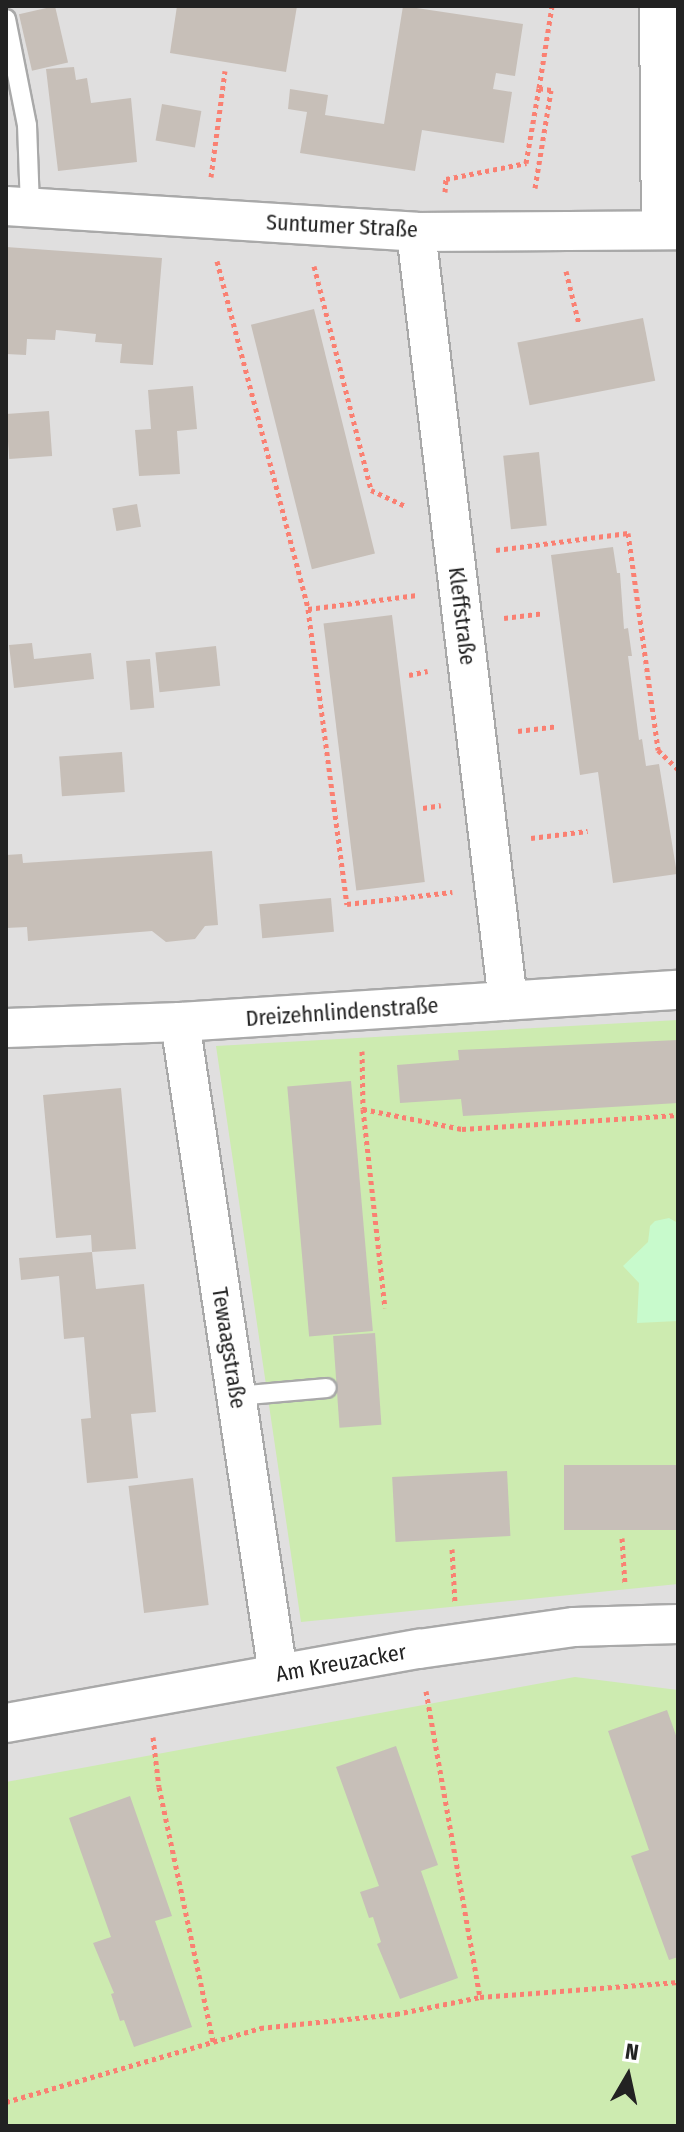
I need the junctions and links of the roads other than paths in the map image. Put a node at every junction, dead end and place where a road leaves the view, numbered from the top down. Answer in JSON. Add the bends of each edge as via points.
{"nodes":[{"id":1,"x":659,"y":6,"type":"edge"},
{"id":2,"x":6,"y":19,"type":"edge"},
{"id":3,"x":18,"y":206,"type":"edge"},
{"id":4,"x":669,"y":230,"type":"edge"},
{"id":5,"x":429,"y":231,"type":"junction"},
{"id":6,"x":678,"y":990,"type":"edge"},
{"id":7,"x":508,"y":1001,"type":"junction"},
{"id":8,"x":180,"y":1022,"type":"junction"},
{"id":9,"x":6,"y":1028,"type":"edge"},
{"id":10,"x":327,"y":1388,"type":"dead end"},
{"id":11,"x":237,"y":1396,"type":"junction"},
{"id":12,"x":678,"y":1624,"type":"edge"},
{"id":13,"x":278,"y":1674,"type":"junction"},
{"id":14,"x":6,"y":1723,"type":"edge"}],
"edges":[{"from":1,"to":4,"type":"street"},
{"from":2,"to":3,"type":"lane","via":[[27,125]]},
{"from":3,"to":5,"type":"street","name":"Suntumer Straße"},
{"from":4,"to":5,"type":"street","name":"Suntumer Straße"},
{"from":5,"to":7,"type":"street","name":"Kleffstraße","via":[[457,572]]},
{"from":6,"to":7,"type":"street","name":"Dreizehnlindenstraße"},
{"from":7,"to":8,"type":"street","name":"Dreizehnlindenstraße"},
{"from":8,"to":9,"type":"street","name":"Dreizehnlindenstraße"},
{"from":8,"to":11,"type":"street","name":"Tewaagstraße"},
{"from":10,"to":11,"type":"lane"},
{"from":11,"to":13,"type":"street","name":"Tewaagstraße"},
{"from":12,"to":13,"type":"street","name":"Am Kreuzacker","via":[[574,1627]]},
{"from":13,"to":14,"type":"street","name":"Am Kreuzacker"}]}
